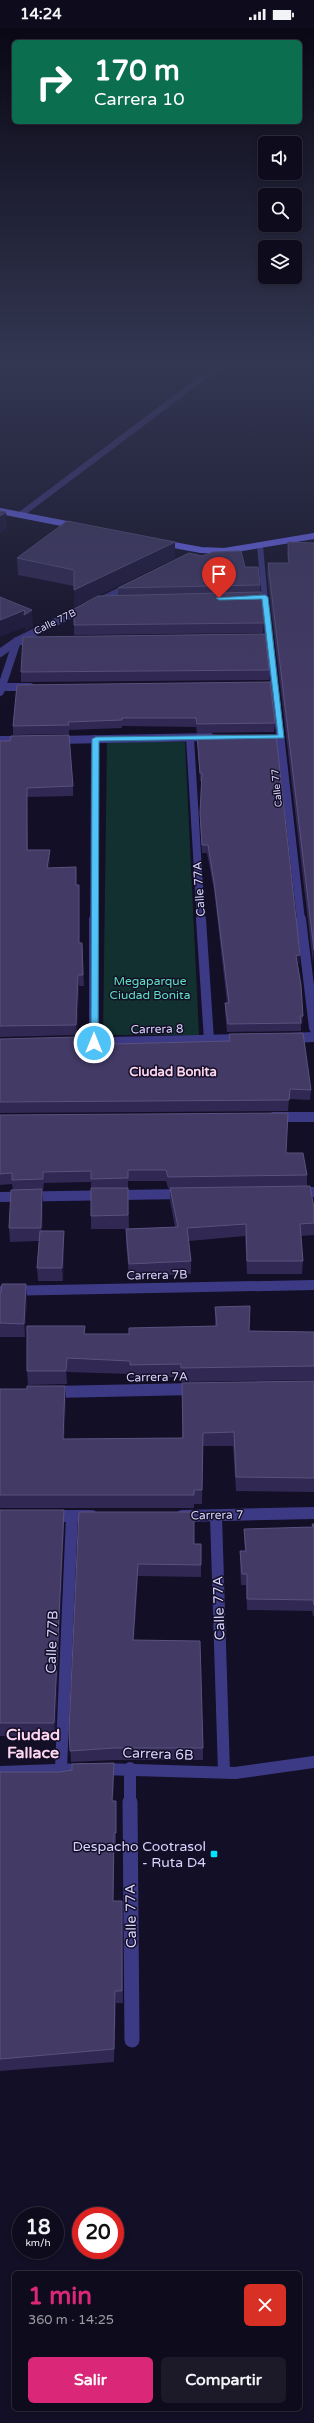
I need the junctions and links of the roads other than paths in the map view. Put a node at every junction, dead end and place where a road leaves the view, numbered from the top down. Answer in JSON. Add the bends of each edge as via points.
{"nodes":[{"id":1,"x":69,"y":478,"type":"edge"},
{"id":2,"x":0,"y":511,"type":"edge"},
{"id":3,"x":20,"y":515,"type":"junction"},
{"id":4,"x":86,"y":528,"type":"edge"},
{"id":5,"x":314,"y":536,"type":"edge"},
{"id":6,"x":154,"y":541,"type":"edge"},
{"id":7,"x":260,"y":546,"type":"junction"},
{"id":8,"x":202,"y":550,"type":"junction"},
{"id":9,"x":188,"y":557,"type":"edge"},
{"id":10,"x":139,"y":581,"type":"edge"},
{"id":11,"x":97,"y":601,"type":"junction"},
{"id":12,"x":113,"y":601,"type":"edge"},
{"id":13,"x":17,"y":641,"type":"junction"},
{"id":14,"x":33,"y":641,"type":"edge"},
{"id":15,"x":0,"y":653,"type":"edge"},
{"id":16,"x":42,"y":686,"type":"edge"},
{"id":17,"x":1,"y":689,"type":"edge"},
{"id":18,"x":220,"y":737,"type":"edge"},
{"id":19,"x":190,"y":738,"type":"junction"},
{"id":20,"x":96,"y":739,"type":"junction"},
{"id":21,"x":0,"y":740,"type":"edge"},
{"id":22,"x":32,"y":740,"type":"edge"},
{"id":23,"x":48,"y":740,"type":"edge"},
{"id":24,"x":311,"y":982,"type":"edge"},
{"id":25,"x":314,"y":1028,"type":"edge"},
{"id":26,"x":314,"y":1037,"type":"edge"},
{"id":27,"x":276,"y":1038,"type":"edge"},
{"id":28,"x":254,"y":1039,"type":"edge"},
{"id":29,"x":209,"y":1040,"type":"junction"},
{"id":30,"x":55,"y":1043,"type":"edge"},
{"id":31,"x":94,"y":1043,"type":"junction"},
{"id":32,"x":267,"y":1117,"type":"edge"},
{"id":33,"x":314,"y":1117,"type":"edge"},
{"id":34,"x":290,"y":1192,"type":"edge"},
{"id":35,"x":314,"y":1192,"type":"edge"},
{"id":36,"x":196,"y":1194,"type":"edge"},
{"id":37,"x":0,"y":1197,"type":"edge"},
{"id":38,"x":314,"y":1285,"type":"edge"},
{"id":39,"x":0,"y":1291,"type":"edge"},
{"id":40,"x":204,"y":1389,"type":"edge"},
{"id":41,"x":39,"y":1392,"type":"edge"},
{"id":42,"x":314,"y":1513,"type":"edge"},
{"id":43,"x":36,"y":1516,"type":"edge"},
{"id":44,"x":72,"y":1516,"type":"junction"},
{"id":45,"x":104,"y":1516,"type":"edge"},
{"id":46,"x":168,"y":1516,"type":"edge"},
{"id":47,"x":216,"y":1516,"type":"junction"},
{"id":48,"x":314,"y":1762,"type":"edge"},
{"id":49,"x":130,"y":1768,"type":"junction"},
{"id":50,"x":62,"y":1769,"type":"junction"},
{"id":51,"x":0,"y":1772,"type":"edge"},
{"id":52,"x":224,"y":1772,"type":"junction"},
{"id":53,"x":132,"y":2040,"type":"dead end"}],
"edges":[{"from":1,"to":3,"type":"street"},
{"from":2,"to":3,"type":"main road"},
{"from":3,"to":4,"type":"main road"},
{"from":5,"to":7,"type":"main road"},
{"from":6,"to":8,"type":"main road"},
{"from":7,"to":8,"type":"main road","via":[[224,551]]},
{"from":7,"to":24,"type":"street","name":"Calle 77","via":[[261,597],[270,685]]},
{"from":8,"to":9,"type":"street"},
{"from":10,"to":11,"type":"street","name":"Calle 77B"},
{"from":11,"to":12,"type":"street"},
{"from":11,"to":13,"type":"street","name":"Calle 77B"},
{"from":13,"to":14,"type":"street"},
{"from":13,"to":15,"type":"street","name":"Calle 77B"},
{"from":13,"to":17,"type":"street"},
{"from":16,"to":17,"type":"street"},
{"from":18,"to":19,"type":"street"},
{"from":19,"to":20,"type":"street"},
{"from":19,"to":29,"type":"street","name":"Calle 77A"},
{"from":20,"to":23,"type":"street"},
{"from":20,"to":31,"type":"street"},
{"from":21,"to":22,"type":"street"},
{"from":24,"to":25,"type":"street","name":"Calle 77"},
{"from":26,"to":27,"type":"street"},
{"from":28,"to":29,"type":"street","name":"Carrera 8"},
{"from":29,"to":31,"type":"street","name":"Carrera 8"},
{"from":30,"to":31,"type":"street","name":"Carrera 8"},
{"from":32,"to":33,"type":"street"},
{"from":34,"to":35,"type":"street"},
{"from":36,"to":37,"type":"street"},
{"from":38,"to":39,"type":"street","name":"Carrera 7B"},
{"from":40,"to":41,"type":"street","name":"Carrera 7A"},
{"from":42,"to":47,"type":"street","name":"Carrera 7"},
{"from":43,"to":44,"type":"street"},
{"from":44,"to":45,"type":"street"},
{"from":44,"to":50,"type":"street","name":"Calle 77B"},
{"from":46,"to":47,"type":"street","name":"Carrera 7"},
{"from":47,"to":52,"type":"street","name":"Calle 77A"},
{"from":48,"to":52,"type":"street","name":"Carrera 6B","via":[[234,1773]]},
{"from":49,"to":50,"type":"street","name":"Carrera 6B"},
{"from":49,"to":52,"type":"street","name":"Carrera 6B"},
{"from":49,"to":53,"type":"street","name":"Calle 77A"},
{"from":50,"to":51,"type":"street","name":"Carrera 6B"}]}
